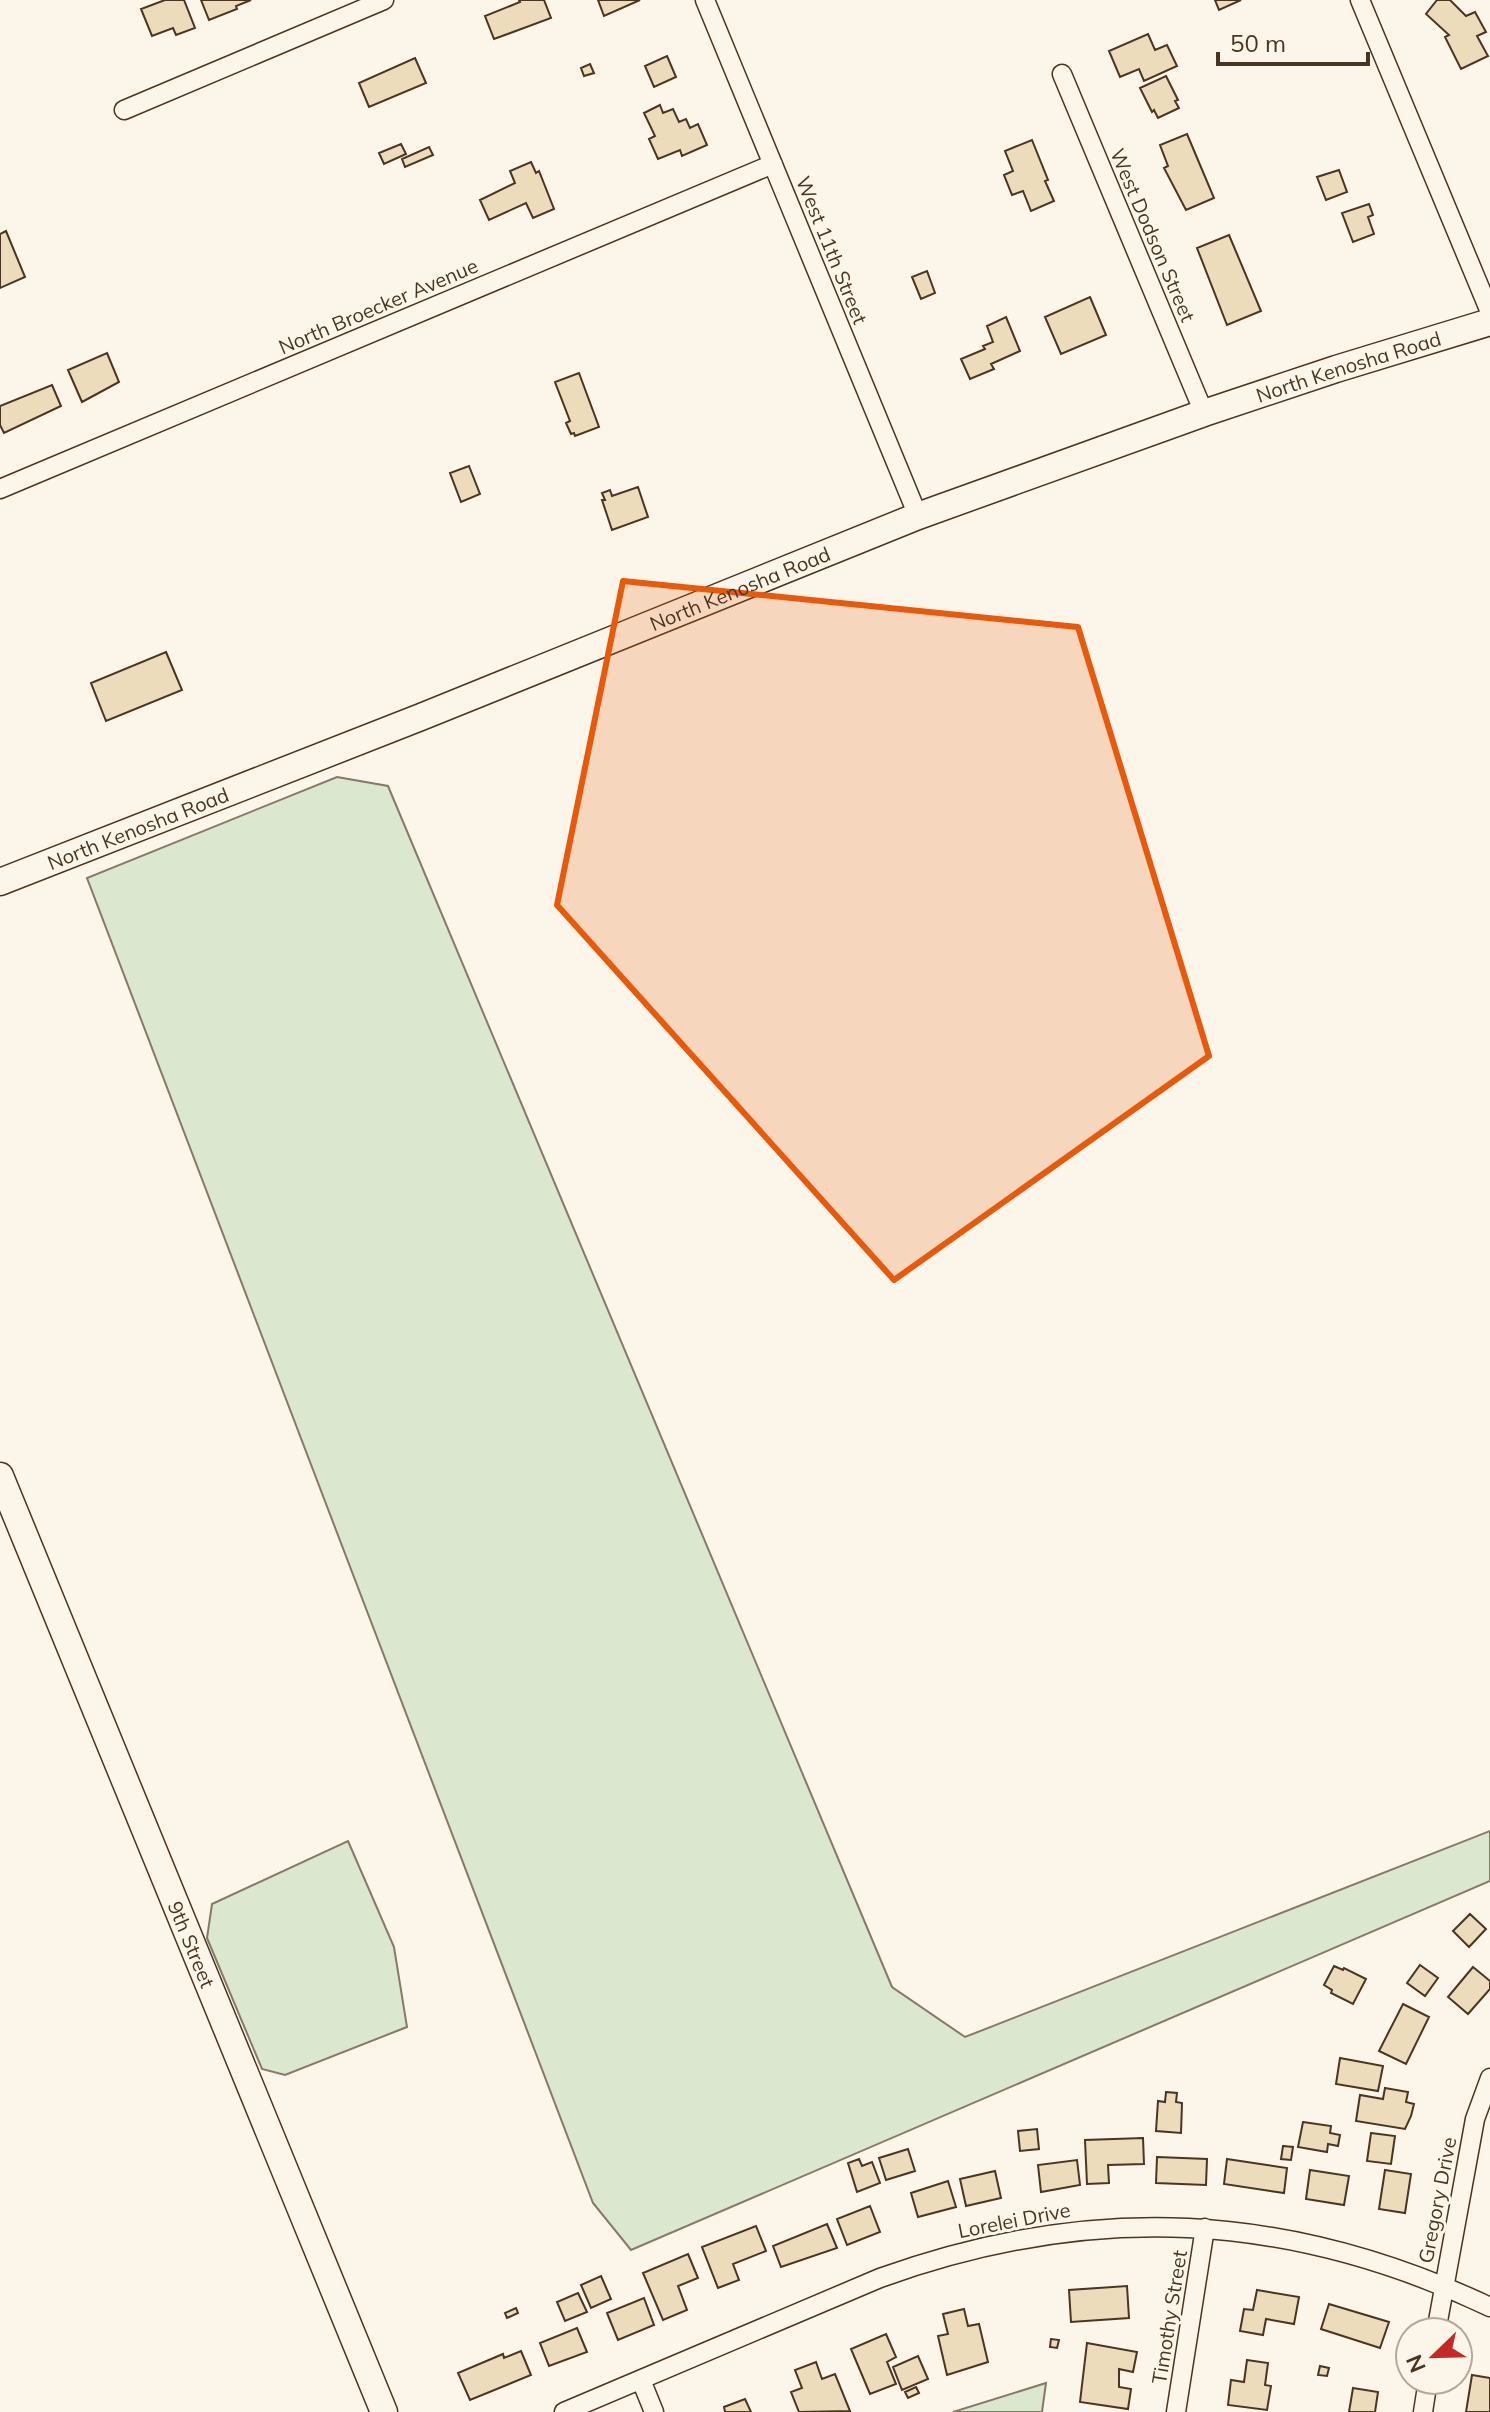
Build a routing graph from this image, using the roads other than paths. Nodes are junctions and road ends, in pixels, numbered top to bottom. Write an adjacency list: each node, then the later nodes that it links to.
1 (384, 0): 5 (street)
2 (705, 0): 6 (street, West 11th Street)
3 (1360, 0): 7 (street)
4 (1062, 74): 9 (street, West Dodson Street)
5 (124, 110)
6 (773, 164): 10 (street, North Broecker Avenue); 11 (street, West 11th Street)
7 (1490, 312)
8 (1490, 322): 9 (street, North Kenosha Road)
9 (1204, 413): 11 (street, North Kenosha Road)
10 (0, 489)
11 (918, 516): 12 (street, North Kenosha Road)
12 (0, 882)
13 (0, 1476): 20 (street, 9th Street)
14 (1490, 2078): 16 (street, Gregory Drive)
15 (1205, 2228): 16 (street, Lorelei Drive); 19 (street, Lorelei Drive); 23 (street, Timothy Street)
16 (1443, 2285): 17 (street, Lorelei Drive); 18 (street, Gregory Drive)
17 (1490, 2307)
18 (1438, 2316)
19 (641, 2380): 21 (street, Lorelei Drive); 22 (street)
20 (384, 2412)
21 (564, 2412)
22 (654, 2412)
23 (1176, 2412)

